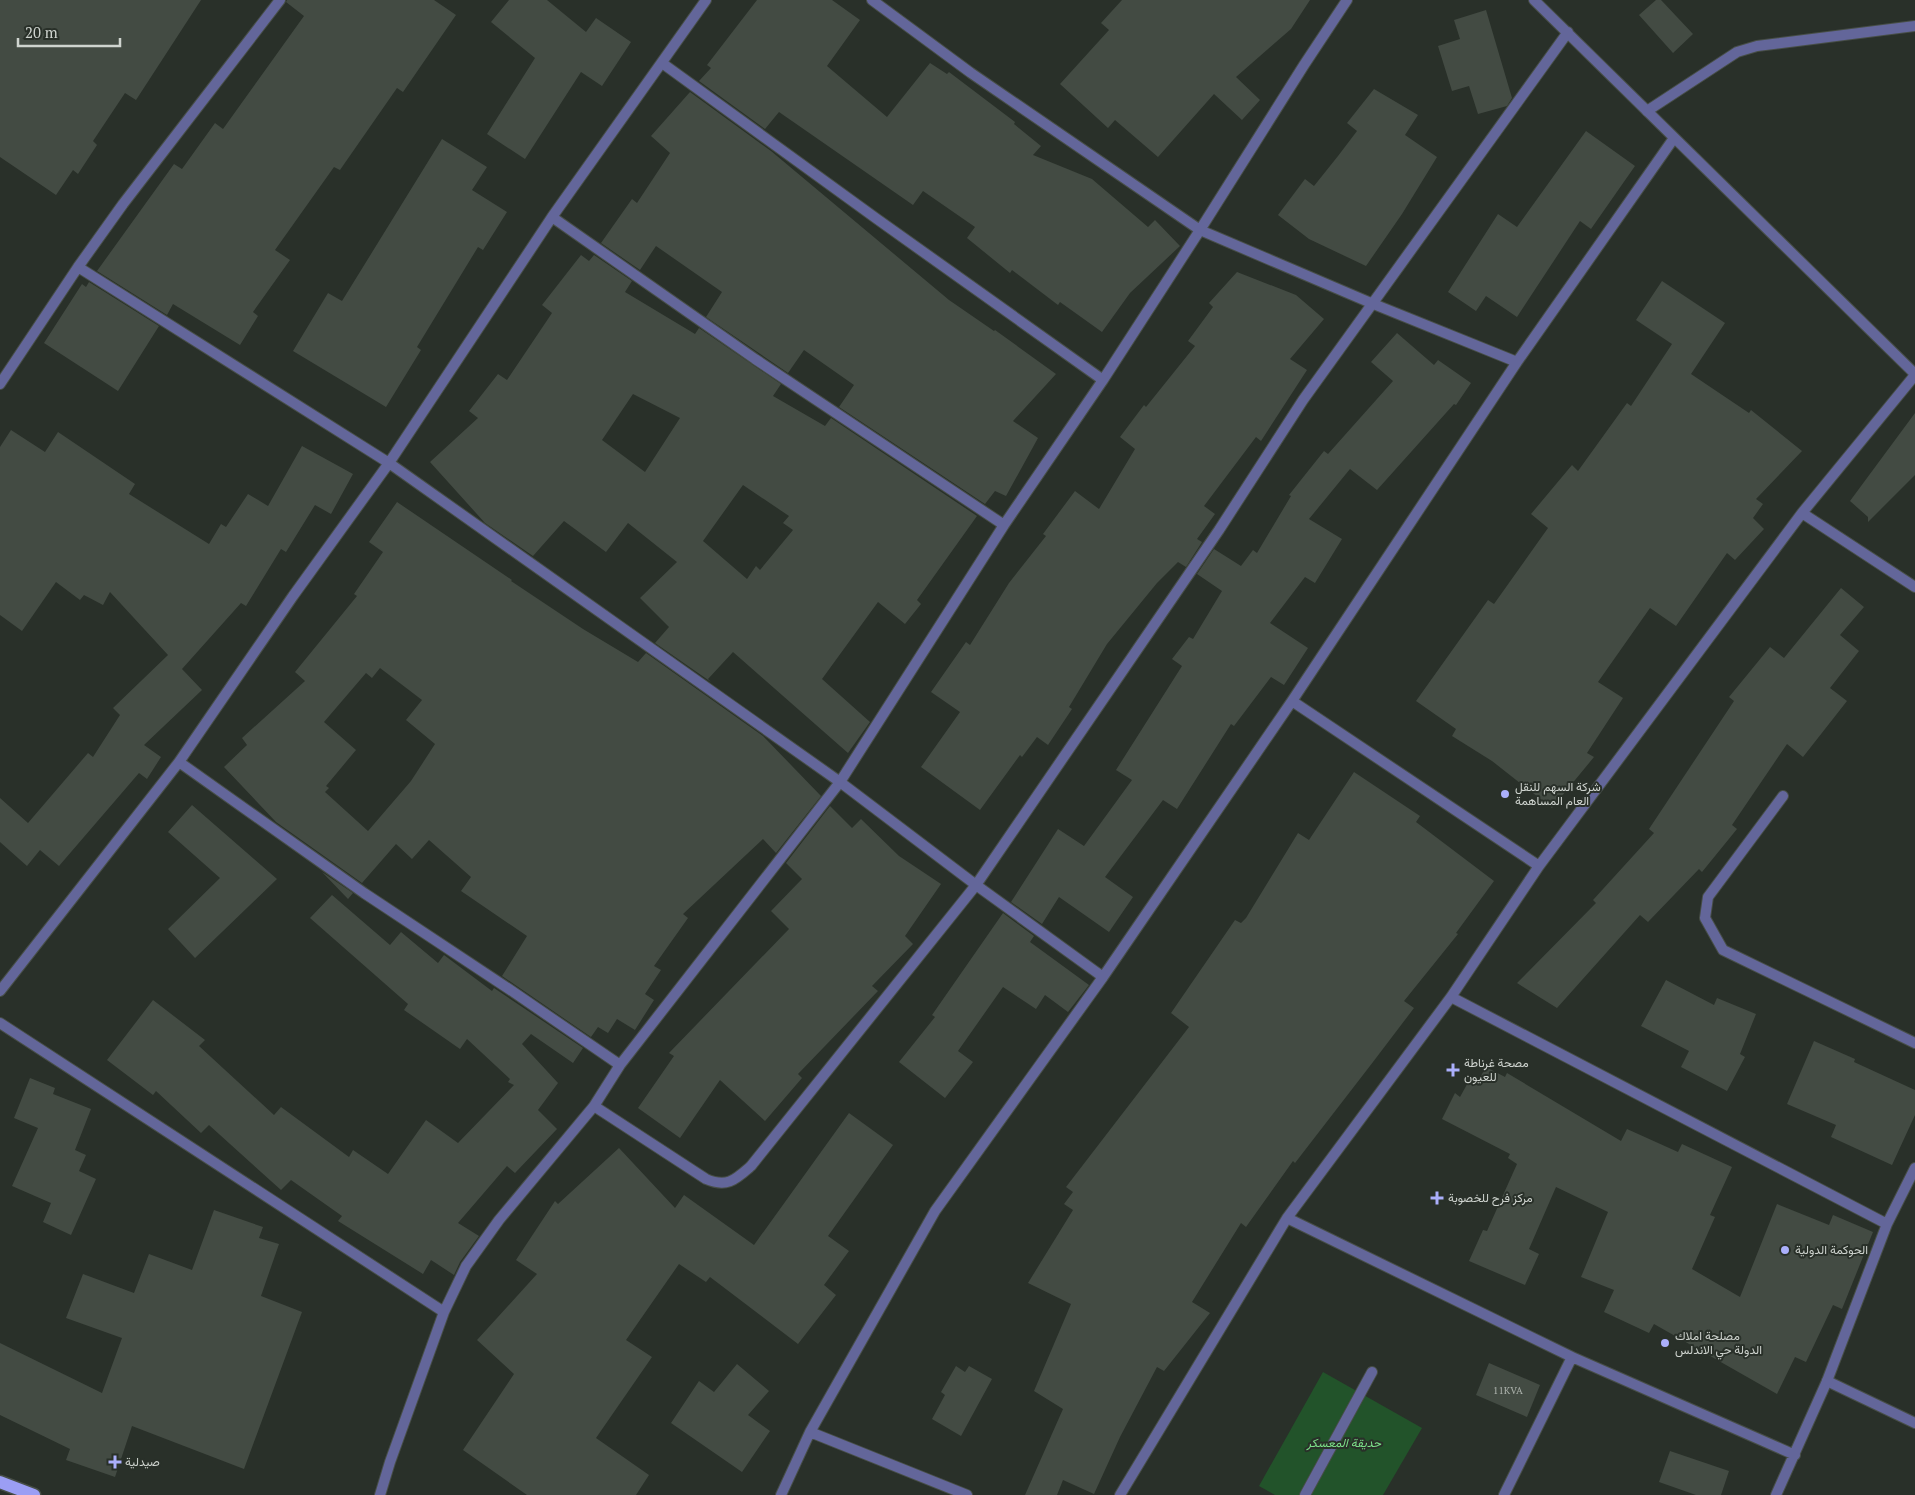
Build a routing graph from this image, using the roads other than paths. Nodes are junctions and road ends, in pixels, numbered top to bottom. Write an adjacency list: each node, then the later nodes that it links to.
1 (280, 0): 13 (street)
2 (706, 0): 8 (street)
3 (872, 0): 12 (street)
4 (1347, 0): 12 (street)
5 (1534, 0): 7 (street)
6 (1915, 26): 9 (street)
7 (1568, 32): 9 (street); 14 (street)
8 (662, 64): 11 (street); 17 (street)
9 (1647, 111): 10 (street)
10 (1674, 138): 15 (street); 16 (street)
11 (552, 217): 19 (street); 21 (street)
12 (1200, 230): 14 (street); 17 (street)
13 (78, 266): 18 (street); 19 (street)
14 (1371, 303): 15 (street); 28 (street)
15 (1516, 362): 23 (street)
16 (1915, 375): 20 (street)
17 (1104, 380): 21 (street)
18 (1, 381)
19 (389, 463): 24 (street); 25 (street)
20 (1802, 513): 22 (street); 27 (street)
21 (1004, 525): 25 (street)
22 (1915, 588)
23 (1292, 701): 27 (street); 29 (street)
24 (179, 762): 30 (street); 34 (street)
25 (840, 782): 28 (street); 34 (street)
26 (1783, 796): 33 (street)
27 (1539, 866): 31 (street)
28 (976, 885): 29 (street); 35 (street)
29 (1103, 977): 44 (street)
30 (0, 991)
31 (1451, 997): 37 (street); 38 (street)
32 (0, 1023): 39 (street)
33 (1915, 1044)
34 (620, 1065): 35 (street)
35 (594, 1106): 39 (street)
36 (1915, 1168): 38 (street)
37 (1287, 1218): 40 (street); 51 (street)
38 (1888, 1224): 42 (street)
39 (444, 1312): 48 (street)
40 (1572, 1357): 45 (street); 53 (street)
41 (1372, 1372): 52 (street)
42 (1827, 1381): 43 (street); 45 (street)
43 (1915, 1423)
44 (810, 1432): 49 (street); 50 (street)
45 (1795, 1455): 54 (street)
46 (0, 1482): 47 (main road)
47 (34, 1495)
48 (380, 1495)
49 (781, 1495)
50 (967, 1495)
51 (1120, 1495)
52 (1305, 1495)
53 (1504, 1495)
54 (1776, 1495)

